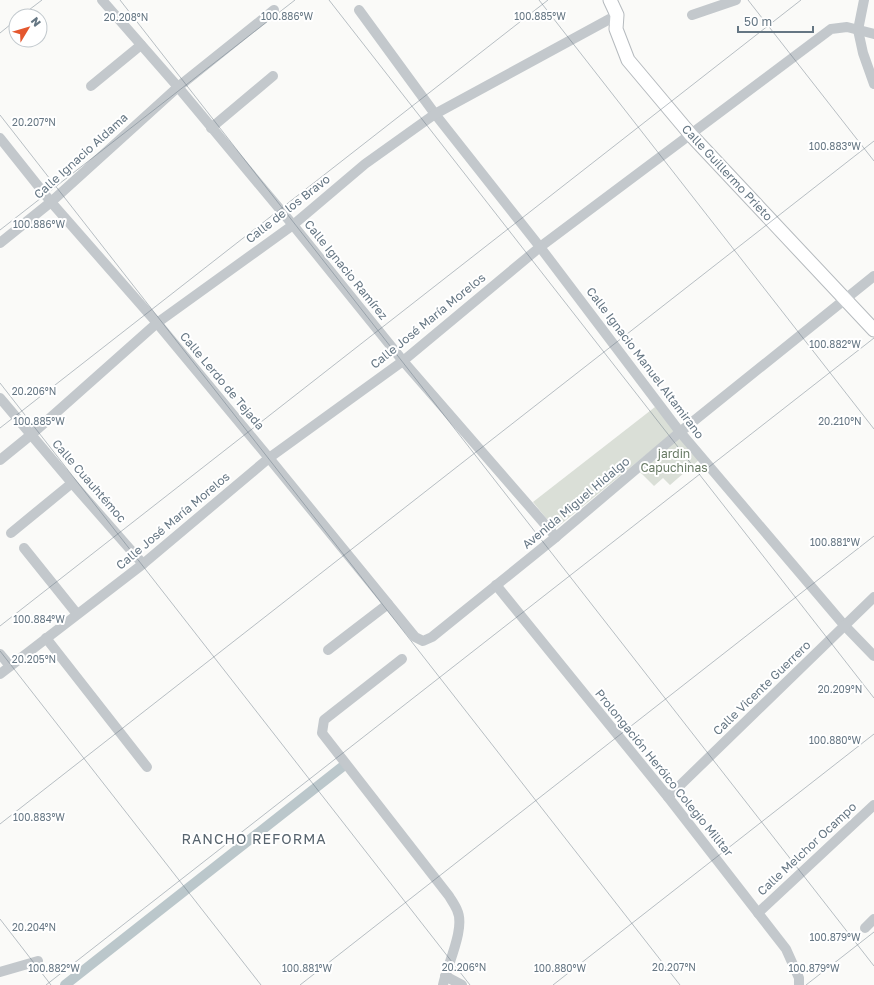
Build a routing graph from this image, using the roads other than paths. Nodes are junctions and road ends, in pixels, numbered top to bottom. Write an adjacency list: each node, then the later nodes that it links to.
1 (102, 0): 11 (street, Calle Ignacio Ramírez)
2 (610, 0): 7 (main road, Calle Guillermo Prieto)
3 (736, 0): 8 (street)
4 (864, 0): 9 (street)
5 (274, 10): 15 (street, Calle Ignacio Aldama)
6 (358, 10): 16 (street, Calle Ignacio Manuel Altamirano)
7 (617, 15): 16 (street, Calle de los Bravo); 18 (main road, Calle Guillermo Prieto)
8 (692, 15)
9 (858, 30): 10 (street, Calle José María Morelos); 13 (street); 18 (street, Calle José María Morelos)
10 (874, 34)
11 (141, 45): 14 (street); 15 (street, Calle Ignacio Ramírez)
12 (273, 76): 17 (street)
13 (874, 84)
14 (91, 86)
15 (178, 87): 17 (street, Calle Ignacio Ramírez); 20 (street, Calle Ignacio Aldama)
16 (436, 114): 21 (street, Calle de los Bravo); 23 (street, Calle Ignacio Manuel Altamirano)
17 (211, 128): 21 (street, Calle Ignacio Ramírez)
18 (691, 135): 23 (street, Calle José María Morelos); 25 (main road, Calle Guillermo Prieto)
19 (0, 138): 20 (street, Calle Lerdo de Tejada)
20 (50, 202): 22 (street, Calle Ignacio Aldama); 26 (street, Calle Lerdo de Tejada)
21 (293, 225): 26 (street, Calle de los Bravo); 28 (street, Calle Ignacio Ramírez)
22 (0, 243)
23 (540, 247): 28 (street, Calle José María Morelos); 30 (street, Calle Ignacio Manuel Altamirano)
24 (874, 276): 25 (street, Avenida Miguel Hidalgo)
25 (845, 299): 27 (main road, Calle Guillermo Prieto); 30 (street, Avenida Miguel Hidalgo)
26 (157, 323): 31 (street, Calle de los Bravo); 32 (street, Calle Lerdo de Tejada)
27 (874, 330)
28 (403, 361): 32 (street, Calle José María Morelos); 36 (street, Calle Ignacio Ramírez)
29 (0, 398): 31 (street, Calle Cuauhtémoc)
30 (680, 432): 36 (street, Avenida Miguel Hidalgo); 43 (street, Calle Ignacio Manuel Altamirano)
31 (32, 434): 33 (street, Calle de los Bravo); 34 (street, Calle Cuauhtémoc)
32 (269, 458): 38 (street, Calle José María Morelos); 41 (street, Calle Lerdo de Tejada)
33 (0, 460)
34 (72, 484): 35 (street); 38 (street, Calle Cuauhtémoc)
35 (10, 533)
36 (556, 537): 39 (street, Avenida Miguel Hidalgo)
37 (24, 548): 42 (street)
38 (142, 564): 42 (street, Calle José María Morelos)
39 (496, 585): 45 (street, Avenida Miguel Hidalgo); 53 (street, Prolongación Heróico Colegio Militar)
40 (874, 597): 43 (street, Calle Vicente Guerrero)
41 (388, 604): 45 (street, Calle Lerdo de Tejada); 46 (street)
42 (77, 614): 44 (street, Calle José María Morelos)
43 (844, 625): 48 (street, Calle Ignacio Manuel Altamirano); 53 (street, Calle Vicente Guerrero)
44 (46, 638): 50 (street, Calle José María Morelos); 52 (street)
45 (423, 641)
46 (328, 650)
47 (0, 654): 50 (street)
48 (874, 656)
49 (402, 658): 60 (street)
50 (10, 666): 51 (street, Calle José María Morelos)
51 (0, 674)
52 (147, 766)
53 (668, 797): 55 (street, Prolongación Heróico Colegio Militar)
54 (874, 804): 55 (street, Calle Melchor Ocampo)
55 (758, 913): 62 (street, Prolongación Heróico Colegio Militar)
56 (874, 919): 57 (street)
57 (865, 928)
58 (38, 961): 59 (street)
59 (0, 972)
60 (444, 980): 61 (street)
61 (462, 985)
62 (799, 985)

